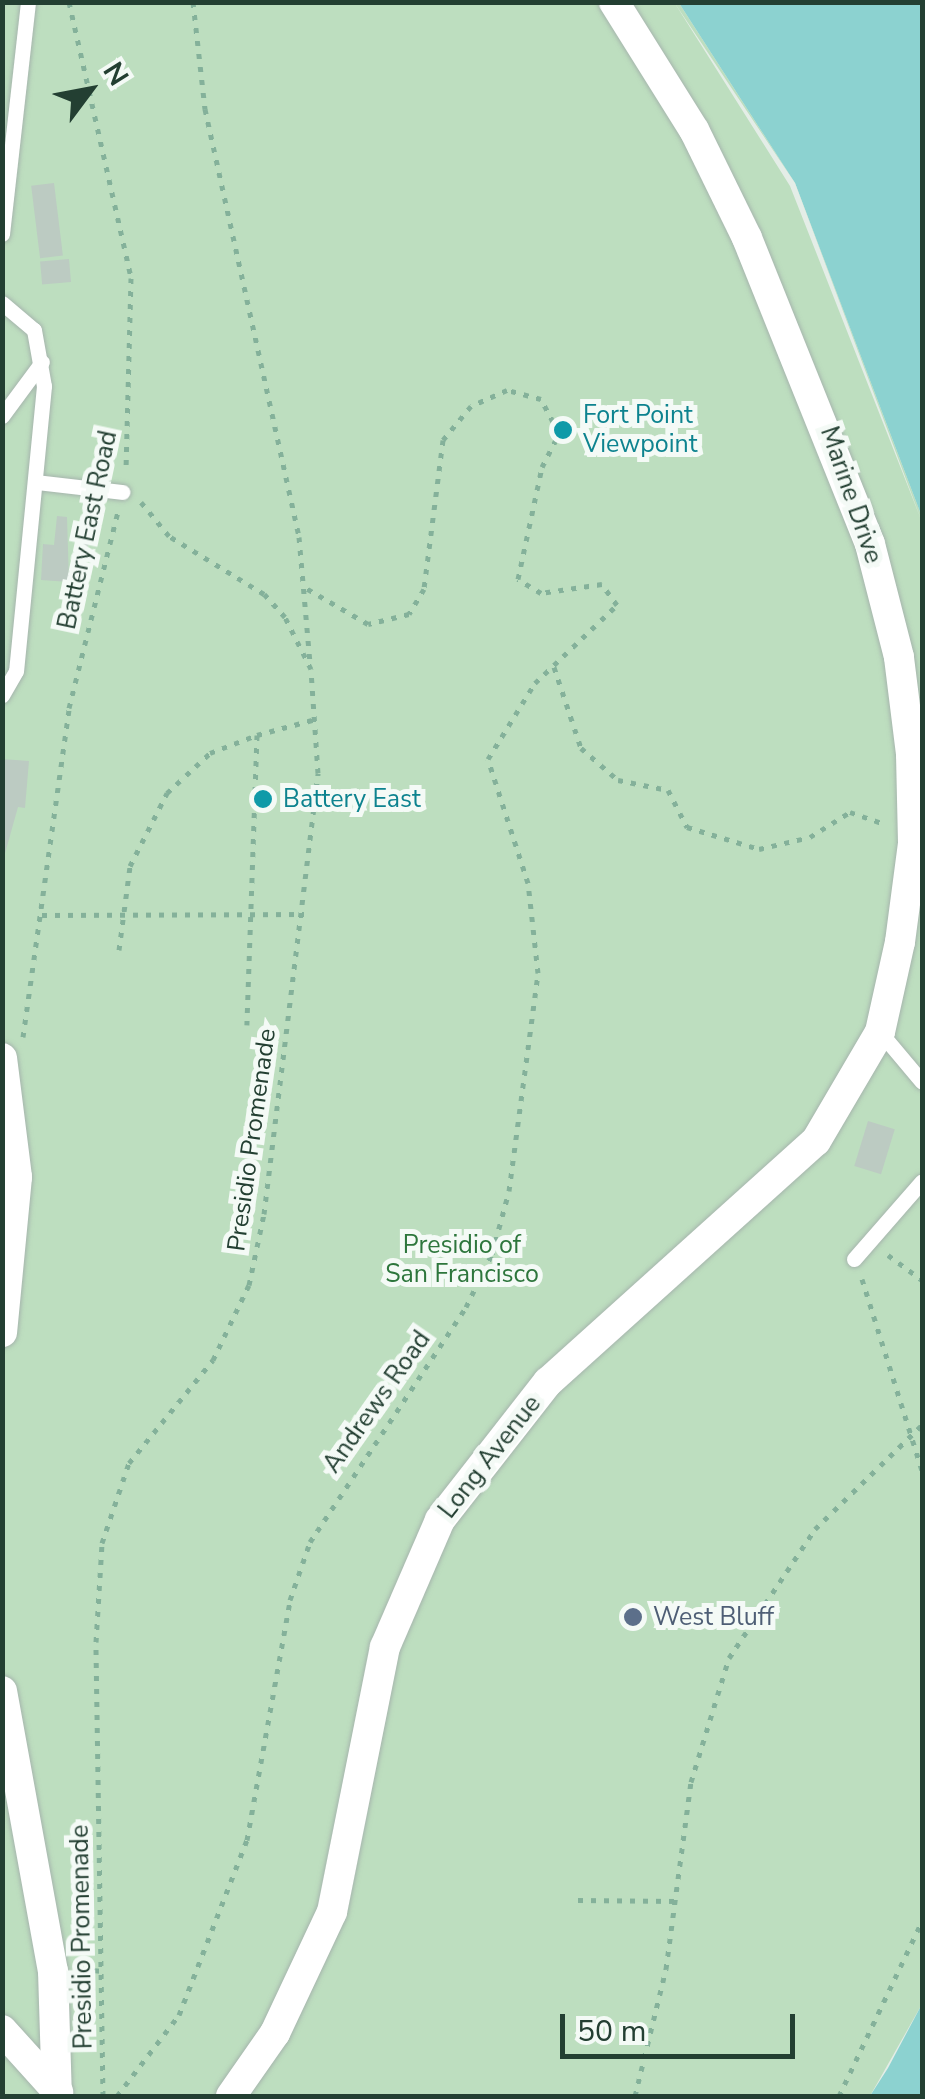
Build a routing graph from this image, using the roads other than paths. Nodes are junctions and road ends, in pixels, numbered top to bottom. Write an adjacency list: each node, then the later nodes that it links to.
1 (28, 2): 3 (lane)
2 (614, 2): 10 (street, Marine Drive)
3 (2, 234)
4 (2, 302): 5 (lane)
5 (42, 362): 6 (lane); 7 (lane)
6 (2, 416)
7 (36, 482): 8 (lane); 9 (lane)
8 (122, 492)
9 (2, 695)
10 (880, 1032): 12 (lane); 19 (street, Long Avenue)
11 (3, 1058): 15 (street)
12 (922, 1082)
13 (922, 1181): 14 (lane)
14 (854, 1259)
15 (2, 1332)
16 (2, 1691): 18 (street)
17 (2, 2030): 18 (street)
18 (57, 2094)
19 (231, 2096)

